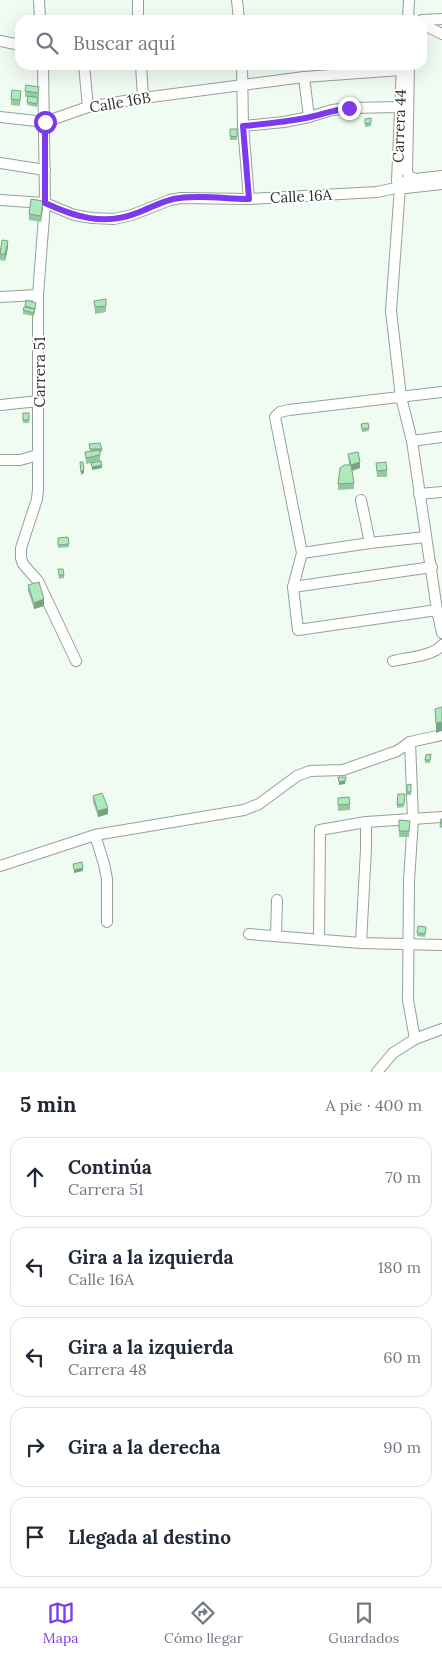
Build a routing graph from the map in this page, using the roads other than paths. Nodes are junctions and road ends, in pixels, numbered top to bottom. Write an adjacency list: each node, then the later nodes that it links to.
1 (39, 0): 5 (street)
2 (138, 0): 6 (street)
3 (237, 0): 7 (street)
4 (409, 0): 8 (street)
5 (40, 15)
6 (138, 15)
7 (238, 15)
8 (408, 15)
9 (442, 19): 10 (street)
10 (427, 20)
11 (427, 23): 12 (street)
12 (442, 34)
13 (0, 41): 14 (street)
14 (15, 44)
15 (43, 70): 29 (street, Carrera 51)
16 (84, 70): 25 (street)
17 (141, 70): 24 (street)
18 (242, 70): 23 (street)
19 (374, 70): 22 (street, Calle 16B)
20 (404, 70): 26 (street, Carrera 44)
21 (404, 70): 34 (street, Carrera 44)
22 (304, 77): 23 (street, Calle 16B); 28 (street)
23 (242, 84): 24 (street, Calle 16B); 30 (street)
24 (144, 98): 25 (street, Calle 16B)
25 (88, 107): 29 (street, Calle 16B)
26 (400, 108): 28 (street); 36 (street, Carrera 44)
27 (0, 117): 29 (street, Calle 16B)
28 (309, 118): 30 (street)
29 (45, 122): 32 (street, Carrera 51)
30 (243, 126): 37 (street)
31 (0, 163): 32 (street)
32 (45, 170): 39 (street, Carrera 51)
33 (442, 176): 34 (street)
34 (410, 177): 36 (street)
35 (442, 184): 36 (street, Calle 16A)
36 (400, 187): 37 (street, Calle 16A); 43 (street, Carrera 44)
37 (249, 199): 39 (street, Calle 16A)
38 (0, 200): 39 (street, Calle 16A)
39 (45, 203): 40 (street, Carrera 51)
40 (38, 295): 41 (street); 44 (street, Carrera 51)
41 (0, 297)
42 (442, 392): 43 (street)
43 (401, 397): 47 (street, Carrera 44); 55 (street)
44 (39, 401): 45 (street); 48 (street, Carrera 51)
45 (0, 405)
46 (442, 437): 47 (street)
47 (412, 441): 51 (street, Carrera 44)
48 (38, 455): 49 (street); 61 (street, Carrera 51)
49 (0, 460)
50 (442, 492): 51 (street)
51 (419, 494): 53 (street, Carrera 44)
52 (361, 500): 54 (street)
53 (426, 537): 54 (street); 56 (street, Carrera 44)
54 (370, 543): 55 (street)
55 (302, 553): 57 (street)
56 (432, 567): 57 (street); 58 (street, Carrera 44)
57 (293, 587): 58 (street)
58 (437, 610): 59 (street, Carrera 44)
59 (442, 633)
60 (442, 645): 62 (street)
61 (76, 661)
62 (392, 661)
63 (442, 735): 64 (street)
64 (410, 742): 66 (street); 68 (street)
65 (442, 817): 66 (street)
66 (413, 819): 67 (street); 76 (street)
67 (366, 822): 74 (street); 75 (street)
68 (95, 835): 69 (street); 71 (street)
69 (0, 866)
70 (277, 900): 73 (street)
71 (107, 922)
72 (249, 934): 73 (street)
73 (276, 935): 74 (street)
74 (319, 939): 75 (street)
75 (361, 943): 76 (street)
76 (408, 944): 77 (street); 79 (street)
77 (442, 945)
78 (442, 1029): 79 (street)
79 (415, 1039): 80 (street)
80 (377, 1072)

